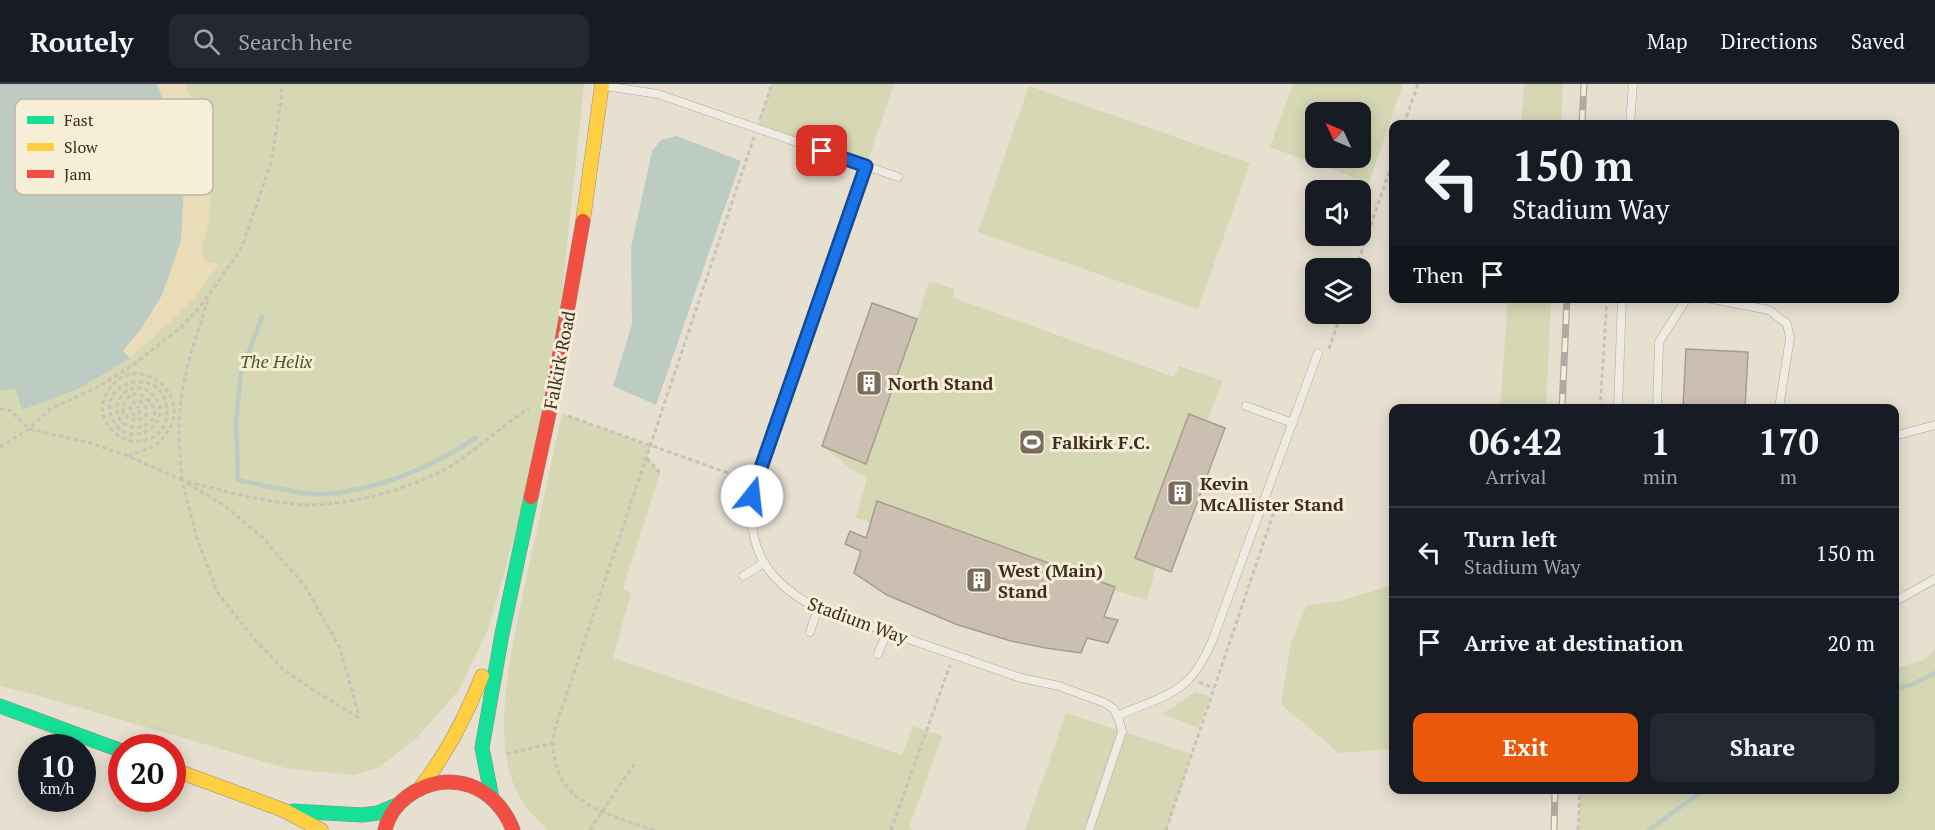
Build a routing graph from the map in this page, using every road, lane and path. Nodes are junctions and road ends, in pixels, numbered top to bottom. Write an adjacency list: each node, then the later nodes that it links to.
1 (281, 84): 13 (path)
2 (772, 84): 8 (path)
3 (1418, 84): 6 (path)
4 (1633, 84): 7 (lane)
5 (601, 85): 8 (lane); 28 (main road, Falkirk Road)
6 (1405, 120)
7 (1630, 120)
8 (757, 128): 9 (lane); 33 (path)
9 (866, 166): 11 (lane); 39 (lane, Stadium Way)
10 (1389, 172): 12 (path)
11 (898, 177)
12 (1359, 258)
13 (209, 295): 31 (path); 38 (path)
14 (1606, 303): 21 (path)
15 (1622, 303): 22 (lane)
16 (1684, 303): 23 (lane)
17 (1733, 303): 24 (lane)
18 (1338, 324): 20 (path)
19 (1318, 353): 29 (lane)
20 (1326, 358)
21 (1600, 404)
22 (1618, 404)
23 (1657, 404)
24 (1780, 404)
25 (1246, 406): 29 (lane)
26 (137, 407): 35 (path)
27 (0, 409): 31 (path)
28 (550, 409): 33 (path); 38 (path); 48 (main road, Falkirk Road)
29 (1293, 423): 52 (lane)
30 (1935, 425): 32 (lane)
31 (29, 429): 34 (path); 35 (path)
32 (1899, 435)
33 (651, 446): 36 (path); 39 (path)
34 (0, 447)
35 (128, 456): 38 (path)
36 (647, 458): 37 (path); 53 (path)
37 (660, 473)
38 (182, 480): 38 (path)
39 (756, 482): 41 (lane, Stadium Way)
40 (1277, 501): 71 (path)
41 (764, 563): 42 (lane); 45 (lane, Stadium Way)
42 (743, 576)
43 (1935, 579): 44 (lane)
44 (1899, 599)
45 (818, 608): 46 (lane); 47 (lane, Stadium Way)
46 (810, 632)
47 (887, 632): 49 (lane); 50 (lane, Stadium Way)
48 (502, 634): 58 (main road, Falkirk Road); 60 (main road, Falkirk Road)
49 (878, 654)
50 (953, 655): 52 (lane, Stadium Way); 69 (path)
51 (0, 706): 54 (main road)
52 (1117, 716): 70 (lane)
53 (553, 743): 55 (path); 63 (path)
54 (108, 746)
55 (506, 754)
56 (635, 763): 63 (path)
57 (186, 775): 62 (main road)
58 (420, 788): 60 (main road); 61 (main road)
59 (1580, 794): 72 (path)
60 (492, 798): 64 (main road)
61 (397, 806): 62 (main road); 66 (main road)
62 (283, 810): 65 (main road)
63 (602, 812): 67 (path); 68 (path)
64 (514, 828)
65 (321, 830)
66 (384, 830)
67 (590, 830)
68 (654, 830)
69 (891, 830)
70 (1089, 830)
71 (1166, 830)
72 (1578, 830)

